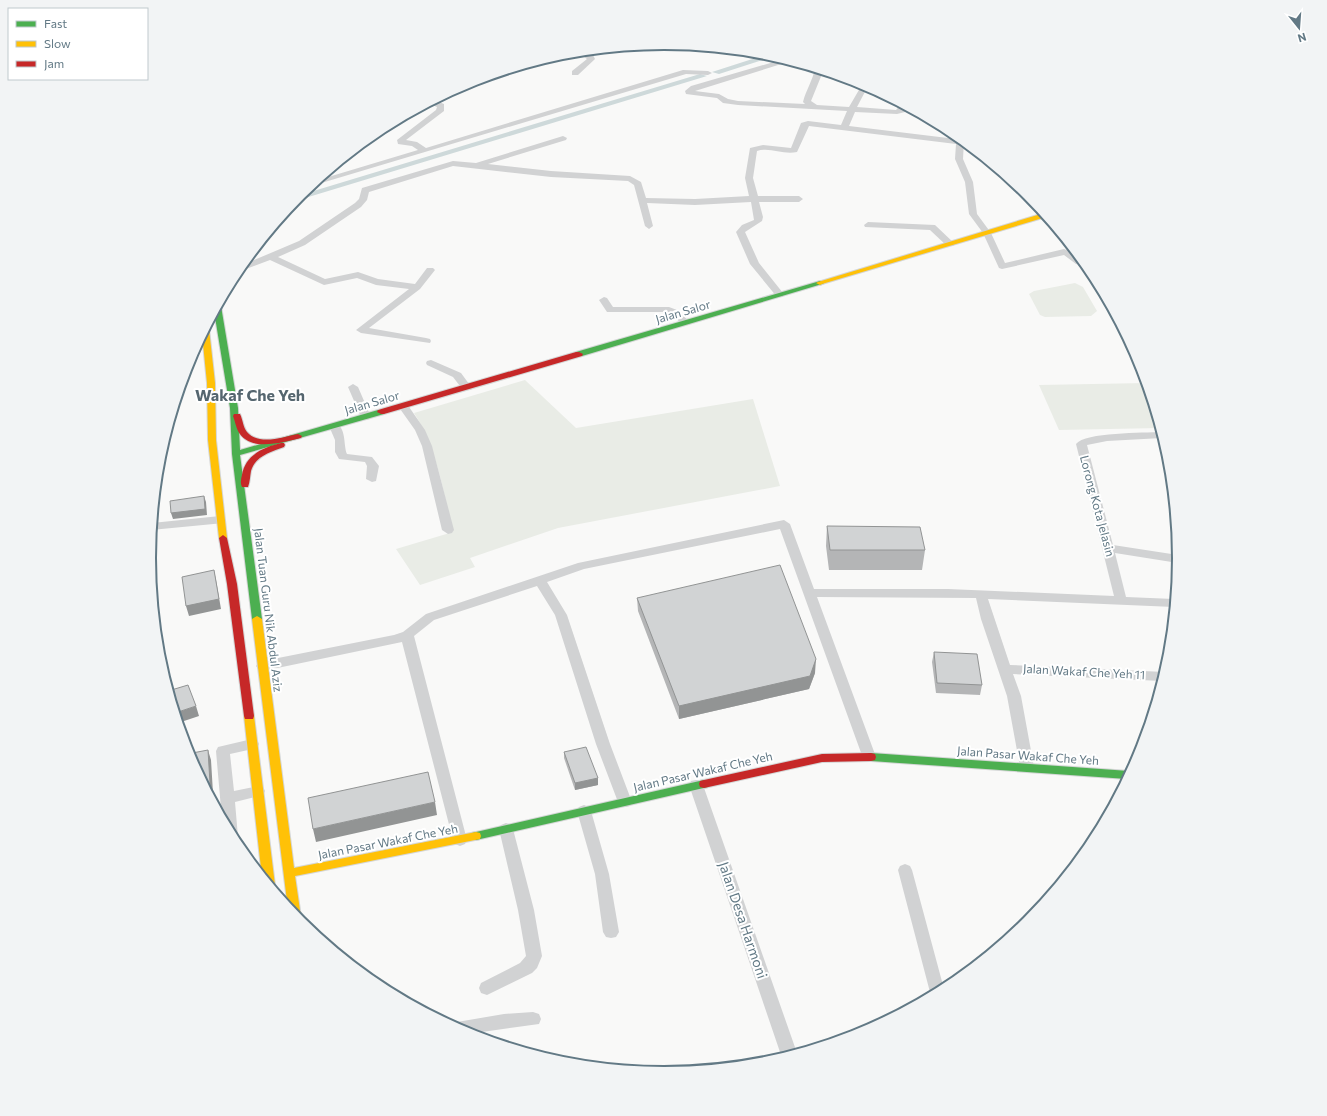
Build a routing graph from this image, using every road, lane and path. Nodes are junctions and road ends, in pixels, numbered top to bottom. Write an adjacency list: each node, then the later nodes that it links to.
1 (588, 56): 3 (street)
2 (777, 63): 8 (street)
3 (575, 73)
4 (708, 73): 15 (street)
5 (818, 74): 8 (street)
6 (862, 91): 9 (street)
7 (435, 104): 15 (street)
8 (813, 106): 9 (street)
9 (852, 109): 10 (street); 11 (street)
10 (902, 110)
11 (844, 127): 13 (street); 20 (street)
12 (563, 138): 16 (street)
13 (950, 139)
14 (959, 145): 24 (street)
15 (424, 150): 17 (street)
16 (473, 166): 19 (street); 27 (street)
17 (324, 181)
18 (799, 199): 20 (street)
19 (642, 200): 20 (street); 23 (street)
20 (754, 200): 31 (street)
21 (1039, 217): 24 (main road, Jalan Salor)
22 (868, 225): 25 (street)
23 (649, 226)
24 (987, 233): 25 (main road, Jalan Salor); 26 (street)
25 (950, 244): 31 (main road, Jalan Salor)
26 (1071, 255)
27 (271, 257): 28 (street); 30 (street)
28 (248, 266)
29 (430, 270): 30 (street)
30 (417, 287): 36 (street)
31 (780, 295): 34 (main road, Jalan Salor)
32 (604, 300): 34 (street)
33 (218, 314): 42 (main road, Jalan Tuan Guru Nik Abdul Aziz)
34 (686, 323): 40 (main road, Jalan Salor)
35 (206, 338): 38 (main road)
36 (426, 341)
37 (431, 362): 40 (street)
38 (211, 383): 47 (main road); 54 (main road)
39 (353, 387): 43 (street)
40 (467, 388): 41 (main road, Jalan Salor)
41 (404, 406): 43 (main road, Jalan Salor); 57 (street)
42 (234, 408): 45 (main road); 50 (main road, Jalan Tuan Guru Nik Abdul Aziz)
43 (366, 417): 44 (main road, Jalan Salor)
44 (330, 427): 45 (main road, Jalan Salor); 48 (main road, Jalan Salor); 52 (street)
45 (298, 436): 50 (main road, Jalan Salor)
46 (1156, 436): 58 (street, Lorong Kota Jelasin)
47 (221, 441)
48 (281, 446): 50 (main road, Jalan Salor); 53 (main road)
49 (225, 451): 50 (main road)
50 (236, 454): 51 (main road); 53 (main road, Jalan Tuan Guru Nik Abdul Aziz)
51 (227, 464)
52 (372, 479)
53 (244, 513): 67 (main road, Jalan Tuan Guru Nik Abdul Aziz)
54 (220, 520): 56 (street); 61 (main road)
55 (231, 524): 61 (main road)
56 (157, 526)
57 (448, 530)
58 (1108, 548): 59 (street); 64 (street, Lorong Kota Jelasin)
59 (1172, 559)
60 (540, 581): 62 (street); 66 (street); 77 (street)
61 (232, 584): 70 (main road)
62 (808, 593): 63 (street); 71 (street)
63 (981, 595): 64 (street); 68 (street)
64 (1121, 600): 65 (street)
65 (1169, 603)
66 (408, 635): 67 (street); 81 (street)
67 (263, 666): 83 (main road, Jalan Tuan Guru Nik Abdul Aziz)
68 (1005, 669): 69 (street, Jalan Wakaf Che Yeh 11); 72 (street)
69 (1157, 676)
70 (252, 744): 75 (main road); 76 (street)
71 (869, 757): 72 (main road, Jalan Pasar Wakaf Che Yeh); 74 (main road, Jalan Pasar Wakaf Che Yeh)
72 (1027, 767): 73 (main road, Jalan Pasar Wakaf Che Yeh)
73 (1123, 775)
74 (696, 785): 77 (main road, Jalan Pasar Wakaf Che Yeh); 91 (street, Jalan Desa Harmoni)
75 (258, 791): 76 (street); 84 (main road)
76 (228, 798): 79 (street)
77 (625, 802): 78 (main road, Jalan Pasar Wakaf Che Yeh)
78 (584, 811): 80 (main road, Jalan Pasar Wakaf Che Yeh); 86 (street)
79 (230, 822)
80 (506, 829): 81 (main road, Jalan Pasar Wakaf Che Yeh); 88 (street)
81 (460, 840): 83 (main road, Jalan Pasar Wakaf Che Yeh)
82 (905, 870): 87 (street)
83 (290, 873): 85 (main road, Jalan Tuan Guru Nik Abdul Aziz)
84 (268, 876)
85 (294, 906)
86 (611, 932)
87 (936, 986)
88 (487, 988)
89 (533, 1019): 90 (street)
90 (469, 1027)
91 (787, 1051)

